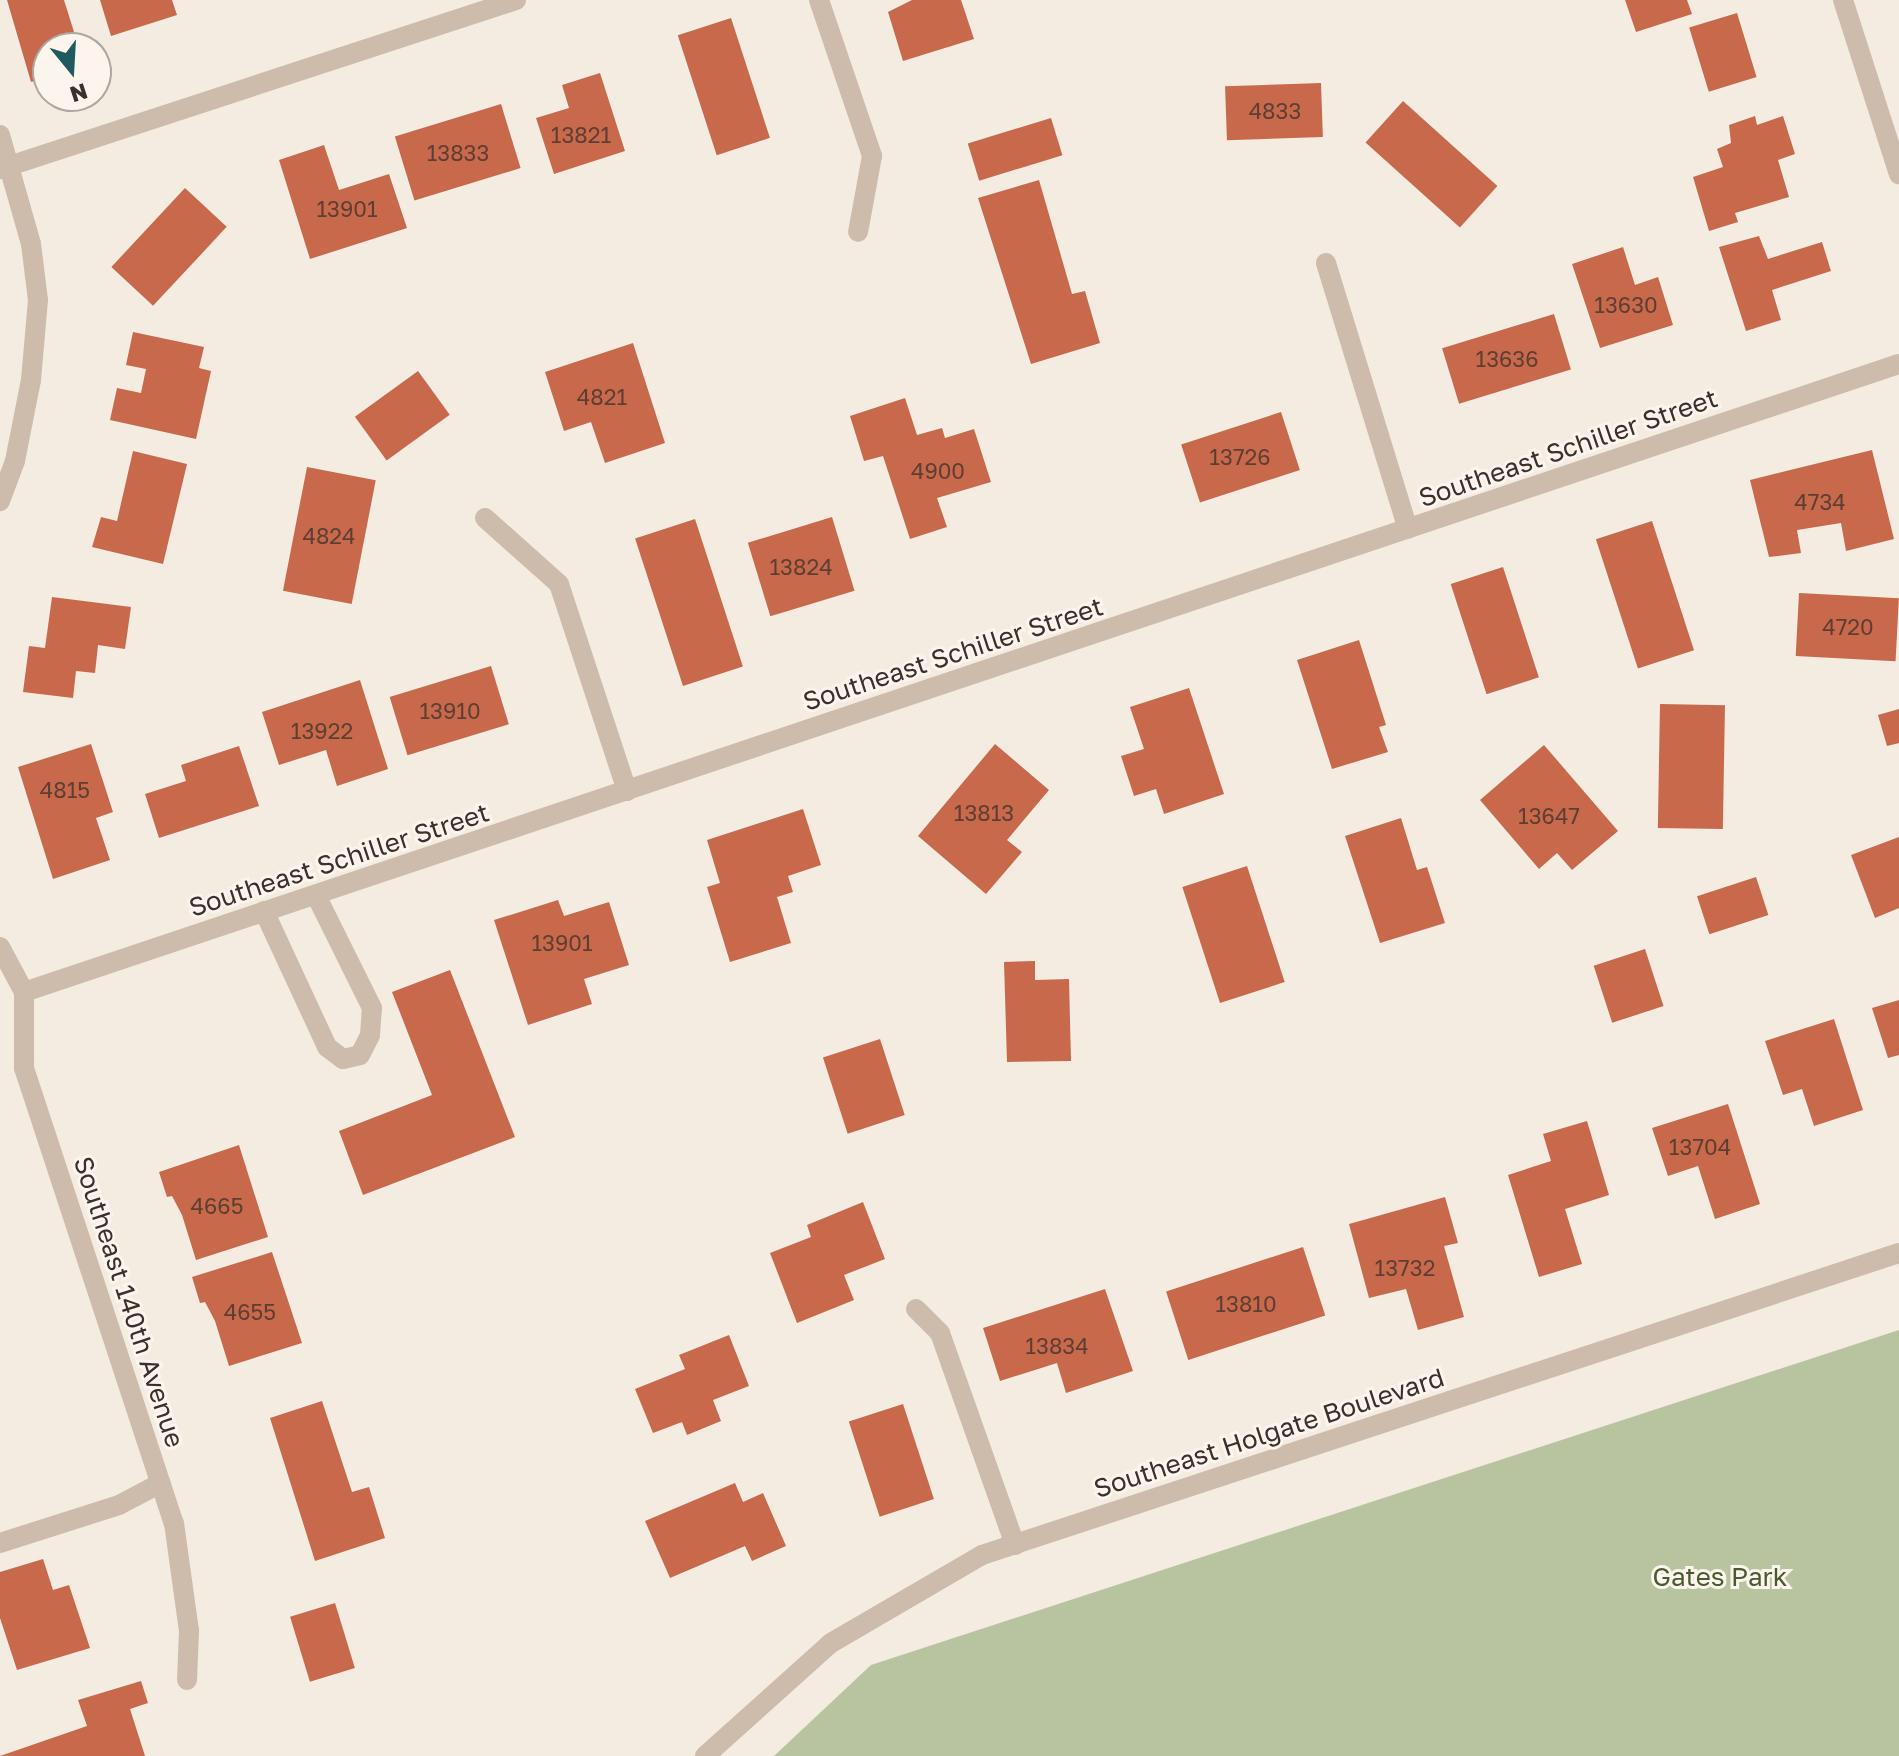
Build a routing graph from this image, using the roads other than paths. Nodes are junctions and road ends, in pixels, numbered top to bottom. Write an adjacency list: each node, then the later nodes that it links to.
1 (516, 0): 5 (street)
2 (819, 0): 7 (street)
3 (1843, 0): 6 (street)
4 (0, 135): 5 (street)
5 (5, 168): 10 (street)
6 (1899, 174)
7 (858, 232)
8 (1326, 263): 12 (street)
9 (1899, 364): 12 (street, Southeast Schiller Street)
10 (0, 501)
11 (485, 518): 13 (street)
12 (1408, 529): 13 (street, Southeast Schiller Street)
13 (627, 791): 14 (street, Southeast Schiller Street)
14 (316, 895): 15 (street, Southeast Schiller Street); 15 (street)
15 (264, 911): 17 (street, Southeast Schiller Street)
16 (0, 947): 17 (street, Southeast 140th Avenue)
17 (24, 992): 20 (street, Southeast 140th Avenue)
18 (1899, 1253): 22 (street, Southeast Holgate Boulevard)
19 (916, 1309): 22 (street)
20 (161, 1483): 21 (street); 23 (street, Southeast 140th Avenue)
21 (0, 1543)
22 (1015, 1545): 24 (street, Southeast Holgate Boulevard)
23 (187, 1680)
24 (705, 1756)

